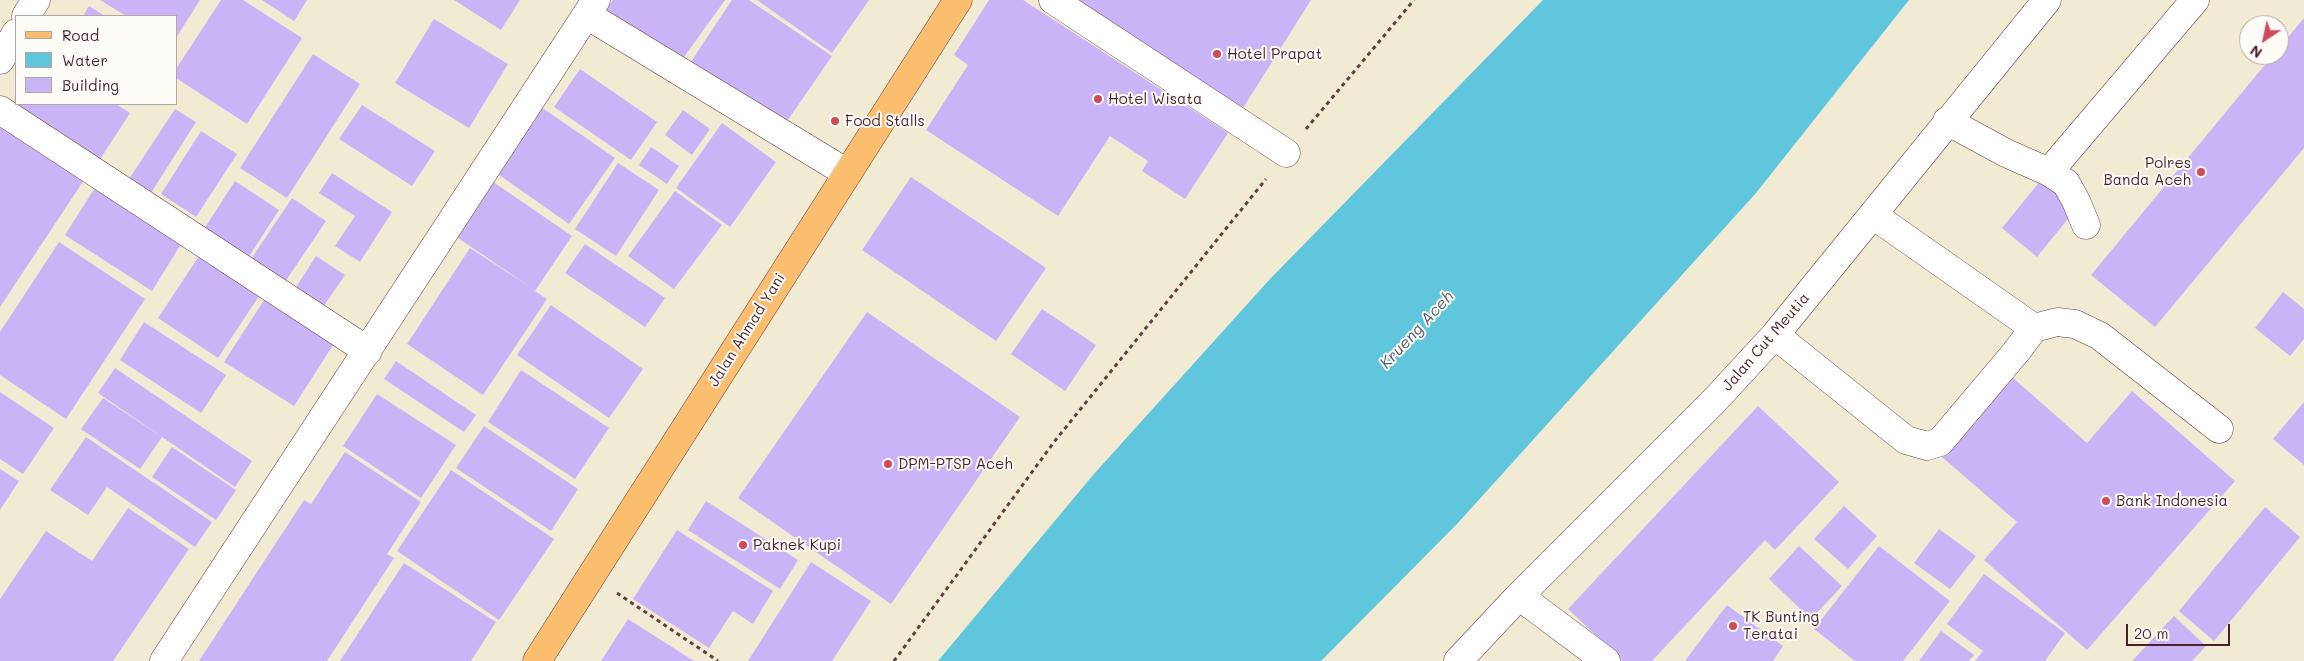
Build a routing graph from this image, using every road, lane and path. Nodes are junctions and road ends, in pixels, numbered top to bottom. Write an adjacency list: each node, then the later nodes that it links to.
1 (36, 0): 8 (street)
2 (958, 0): 15 (main road, Jalan Ahmad Yani)
3 (1053, 0): 13 (street)
4 (1414, 0): 13 (path)
5 (2047, 0): 12 (street, Jalan Cut Meutia)
6 (2195, 0): 14 (street)
7 (591, 8): 15 (street); 20 (street)
8 (27, 15)
9 (15, 35): 10 (street)
10 (0, 60)
11 (0, 110): 20 (street)
12 (1947, 121): 14 (street); 16 (street, Jalan Cut Meutia)
13 (1286, 153): 27 (path)
14 (2049, 172): 17 (street)
15 (847, 173): 22 (main road, Jalan Ahmad Yani)
16 (1873, 215): 18 (street); 19 (street, Jalan Cut Meutia)
17 (2086, 225)
18 (2034, 328): 19 (street); 21 (street)
19 (1775, 336): 23 (street, Jalan Cut Meutia)
20 (368, 350): 24 (street)
21 (2219, 429)
22 (591, 576): 25 (main road, Jalan Ahmad Yani); 26 (path)
23 (1519, 596): 28 (street, Jalan Cut Meutia); 29 (street)
24 (164, 661)
25 (537, 661)
26 (718, 661)
27 (894, 661)
28 (1458, 661)
29 (1606, 661)

